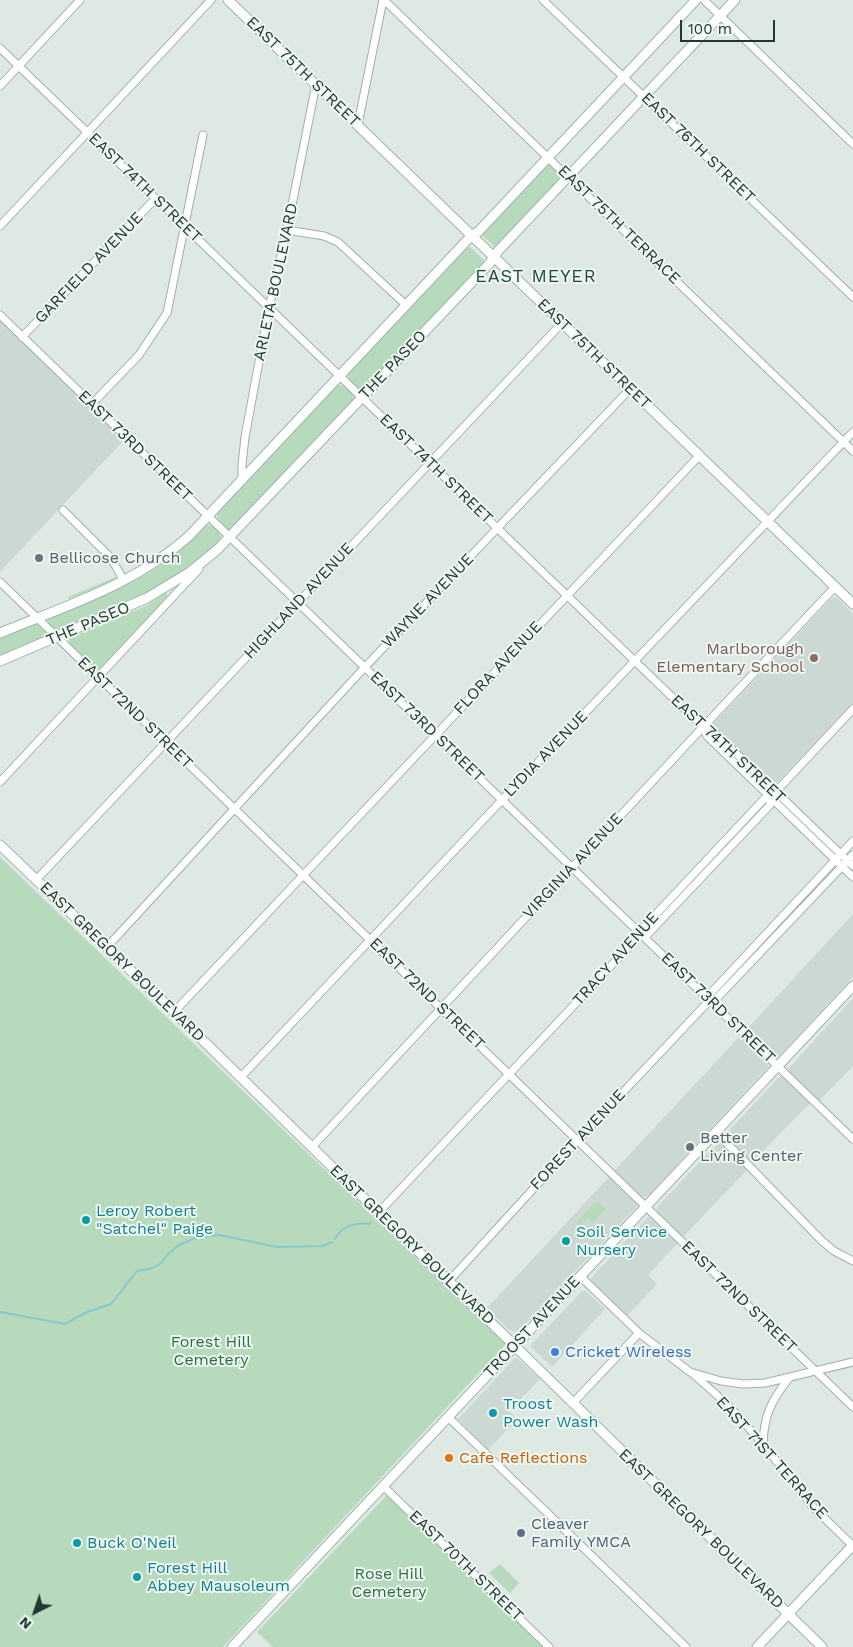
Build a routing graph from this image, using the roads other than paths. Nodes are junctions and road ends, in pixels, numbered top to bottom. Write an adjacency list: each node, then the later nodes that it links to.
1 (80, 0): 11 (street)
2 (211, 0): 17 (street)
3 (228, 0): 13 (main road, EAST 75TH STREET)
4 (383, 0): 16 (street); 20 (street, EAST 75TH TERRACE)
5 (543, 0): 12 (street, EAST 76TH STREET)
6 (696, 0): 12 (main road, THE PASEO)
7 (704, 0): 9 (street)
8 (735, 0): 9 (main road, THE PASEO)
9 (720, 16): 15 (main road, THE PASEO); 19 (street)
10 (0, 48): 11 (street, EAST 74TH STREET)
11 (19, 66): 14 (street); 17 (street, EAST 74TH STREET)
12 (625, 77): 15 (street, EAST 76TH STREET); 20 (main road, THE PASEO)
13 (316, 84): 16 (main road, EAST 75TH STREET); 25 (street, ARLETA BOULEVARD)
14 (0, 86)
15 (644, 96): 21 (main road, THE PASEO); 28 (street, EAST 76TH STREET)
16 (358, 124): 26 (main road, EAST 75TH STREET)
17 (87, 132): 22 (street, EAST 74TH STREET); 23 (street)
18 (202, 135): 24 (street)
19 (853, 144)
20 (548, 157): 21 (street, EAST 75TH TERRACE); 26 (main road, THE PASEO)
21 (568, 177): 27 (main road, THE PASEO); 39 (street, EAST 75TH TERRACE)
22 (155, 199): 24 (street, EAST 74TH STREET); 33 (street, GARFIELD AVENUE)
23 (0, 226)
24 (184, 227): 30 (street, EAST 74TH STREET); 37 (street)
25 (287, 230): 29 (street); 30 (street, ARLETA BOULEVARD)
26 (472, 235): 27 (main road, EAST 75TH STREET); 29 (main road, THE PASEO)
27 (494, 257): 32 (main road, EAST 75TH STREET); 36 (main road, THE PASEO)
28 (853, 297)
29 (406, 305): 34 (main road, THE PASEO)
30 (269, 308): 34 (street, EAST 74TH STREET); 43 (street, ARLETA BOULEVARD)
31 (0, 315): 33 (street, EAST 73RD STREET)
32 (562, 322): 35 (main road, EAST 75TH STREET); 42 (street, HIGHLAND AVENUE)
33 (22, 337): 37 (street, EAST 73RD STREET)
34 (340, 376): 36 (street, EAST 74TH STREET); 43 (main road, THE PASEO)
35 (630, 389): 41 (main road, EAST 75TH STREET); 47 (street, WAYNE AVENUE)
36 (361, 397): 42 (street, EAST 74TH STREET); 48 (main road, THE PASEO)
37 (92, 404): 45 (street, EAST 73RD STREET)
38 (853, 432): 39 (street, LYDIA AVENUE)
39 (844, 442): 40 (street, EAST 75TH TERRACE); 46 (street, LYDIA AVENUE)
40 (853, 451)
41 (698, 456): 46 (main road, EAST 75TH STREET); 53 (street, FLORA AVENUE)
42 (430, 462): 47 (street, EAST 74TH STREET); 54 (street, HIGHLAND AVENUE)
43 (242, 481): 45 (main road, THE PASEO)
44 (63, 510): 50 (street)
45 (208, 517): 48 (street, EAST 73RD STREET); 50 (main road, THE PASEO)
46 (768, 522): 52 (main road, EAST 75TH STREET); 60 (street, LYDIA AVENUE)
47 (498, 528): 53 (street, EAST 74TH STREET); 61 (street, WAYNE AVENUE)
48 (230, 538): 49 (main road, THE PASEO); 54 (street, EAST 73RD STREET)
49 (217, 550): 58 (main road, THE PASEO); 62 (street)
50 (124, 581): 56 (main road, THE PASEO)
51 (0, 582): 56 (street, EAST 72ND STREET)
52 (835, 587): 55 (main road, EAST 75TH STREET); 64 (street, VIRGINIA AVENUE)
53 (567, 595): 60 (street, EAST 74TH STREET); 65 (street, FLORA AVENUE)
54 (298, 602): 61 (street, EAST 73RD STREET); 66 (street, HIGHLAND AVENUE)
55 (853, 604)
56 (37, 618): 57 (main road, THE PASEO); 58 (street, EAST 72ND STREET)
57 (0, 633)
58 (56, 637): 59 (main road, THE PASEO); 62 (street, EAST 72ND STREET)
59 (0, 660)
60 (635, 661): 64 (street, EAST 74TH STREET); 70 (street, LYDIA AVENUE)
61 (365, 667): 65 (street, EAST 73RD STREET); 71 (street, WAYNE AVENUE)
62 (98, 677): 66 (street, EAST 72ND STREET); 67 (street)
63 (853, 708): 68 (street, TRACY AVENUE)
64 (703, 727): 68 (street, EAST 74TH STREET); 69 (street); 76 (street, VIRGINIA AVENUE)
65 (435, 735): 70 (street, EAST 73RD STREET); 78 (street, FLORA AVENUE)
66 (165, 743): 71 (street, EAST 72ND STREET); 80 (street, HIGHLAND AVENUE)
67 (0, 782)
68 (775, 792): 69 (street, TRACY AVENUE); 74 (street, EAST 74TH STREET)
69 (770, 798): 74 (street); 81 (street, TRACY AVENUE)
70 (502, 800): 76 (street, EAST 73RD STREET); 82 (street, LYDIA AVENUE)
71 (234, 809): 78 (street, EAST 72ND STREET); 83 (street, WAYNE AVENUE)
72 (853, 841): 74 (street)
73 (0, 845): 80 (main road, EAST GREGORY BOULEVARD)
74 (838, 857): 75 (street, EAST 74TH STREET); 77 (street); 85 (street)
75 (851, 861): 77 (street)
76 (572, 867): 81 (street, EAST 73RD STREET); 86 (street, VIRGINIA AVENUE)
77 (842, 867): 79 (street); 85 (street)
78 (303, 875): 82 (street, EAST 72ND STREET); 87 (street, FLORA AVENUE)
79 (853, 878)
80 (36, 880): 83 (main road, EAST GREGORY BOULEVARD)
81 (641, 934): 85 (street, EAST 73RD STREET); 89 (street, TRACY AVENUE)
82 (371, 940): 86 (street, EAST 72ND STREET); 90 (street, LYDIA AVENUE)
83 (107, 947): 87 (main road, EAST GREGORY BOULEVARD)
84 (853, 986): 88 (main road, TROOST AVENUE)
85 (709, 1001): 88 (street, EAST 73RD STREET); 93 (street, FOREST AVENUE)
86 (441, 1007): 89 (street, EAST 72ND STREET); 94 (street, VIRGINIA AVENUE)
87 (174, 1012): 90 (main road, EAST GREGORY BOULEVARD)
88 (778, 1066): 91 (main road, TROOST AVENUE); 92 (street, EAST 73RD STREET)
89 (509, 1074): 93 (street, EAST 72ND STREET); 96 (street, TRACY AVENUE)
90 (241, 1077): 94 (main road, EAST GREGORY BOULEVARD)
91 (716, 1132): 95 (main road, TROOST AVENUE); 97 (street)
92 (852, 1135)
93 (577, 1141): 95 (street, EAST 72ND STREET); 99 (street, FOREST AVENUE)
94 (312, 1147): 96 (main road, EAST GREGORY BOULEVARD)
95 (645, 1207): 98 (main road, TROOST AVENUE); 103 (street, EAST 72ND STREET)
96 (379, 1212): 99 (main road, EAST GREGORY BOULEVARD)
97 (853, 1261)
98 (580, 1276): 100 (street, EAST 71ST TERRACE); 101 (main road, TROOST AVENUE)
99 (449, 1281): 101 (main road, EAST GREGORY BOULEVARD)
100 (639, 1332): 104 (street, EAST 71ST TERRACE); 106 (street)
101 (515, 1346): 106 (main road, EAST GREGORY BOULEVARD); 108 (main road, TROOST AVENUE)
102 (853, 1362): 103 (street, EAST 71ST TERRACE)
103 (816, 1371): 105 (street, EAST 71ST TERRACE); 107 (street, EAST 72ND STREET)
104 (690, 1372): 105 (street, EAST 71ST TERRACE); 109 (street, EAST 71ST TERRACE)
105 (789, 1378): 109 (street)
106 (573, 1402): 112 (main road, EAST GREGORY BOULEVARD)
107 (853, 1407)
108 (448, 1417): 110 (main road, TROOST AVENUE); 115 (street)
109 (763, 1444): 111 (street, EAST 71ST TERRACE)
110 (383, 1486): 113 (main road, TROOST AVENUE); 114 (street, EAST 70TH STREET)
111 (853, 1545): 112 (main road)
112 (788, 1614): 116 (main road); 117 (main road, EAST GREGORY BOULEVARD)
113 (232, 1647)
114 (549, 1647)
115 (686, 1647)
116 (757, 1647)
117 (822, 1647)

